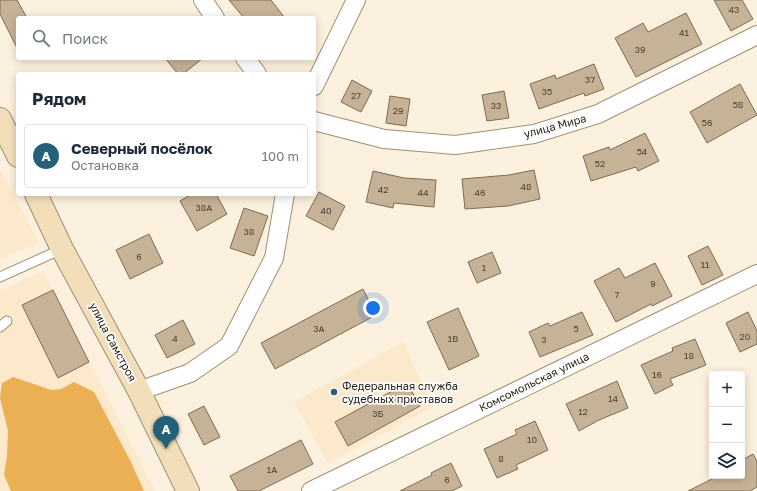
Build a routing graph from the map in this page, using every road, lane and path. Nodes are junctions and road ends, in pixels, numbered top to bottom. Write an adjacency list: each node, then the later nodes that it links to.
1 (203, 0): 3 (street)
2 (356, 0): 7 (street)
3 (214, 16)
4 (757, 35): 9 (street, улица Мира)
5 (246, 60): 6 (street)
6 (256, 72)
7 (316, 82)
8 (1, 122): 10 (street)
9 (316, 122)
10 (16, 152)
11 (37, 196): 13 (street, улица Самстроя)
12 (285, 196): 16 (street)
13 (62, 249): 15 (lane); 16 (street, улица Самстроя)
14 (757, 274): 18 (street, Комсомольская улица)
15 (0, 277)
16 (139, 392): 17 (street, улица Самстроя)
17 (188, 491)
18 (311, 491)

